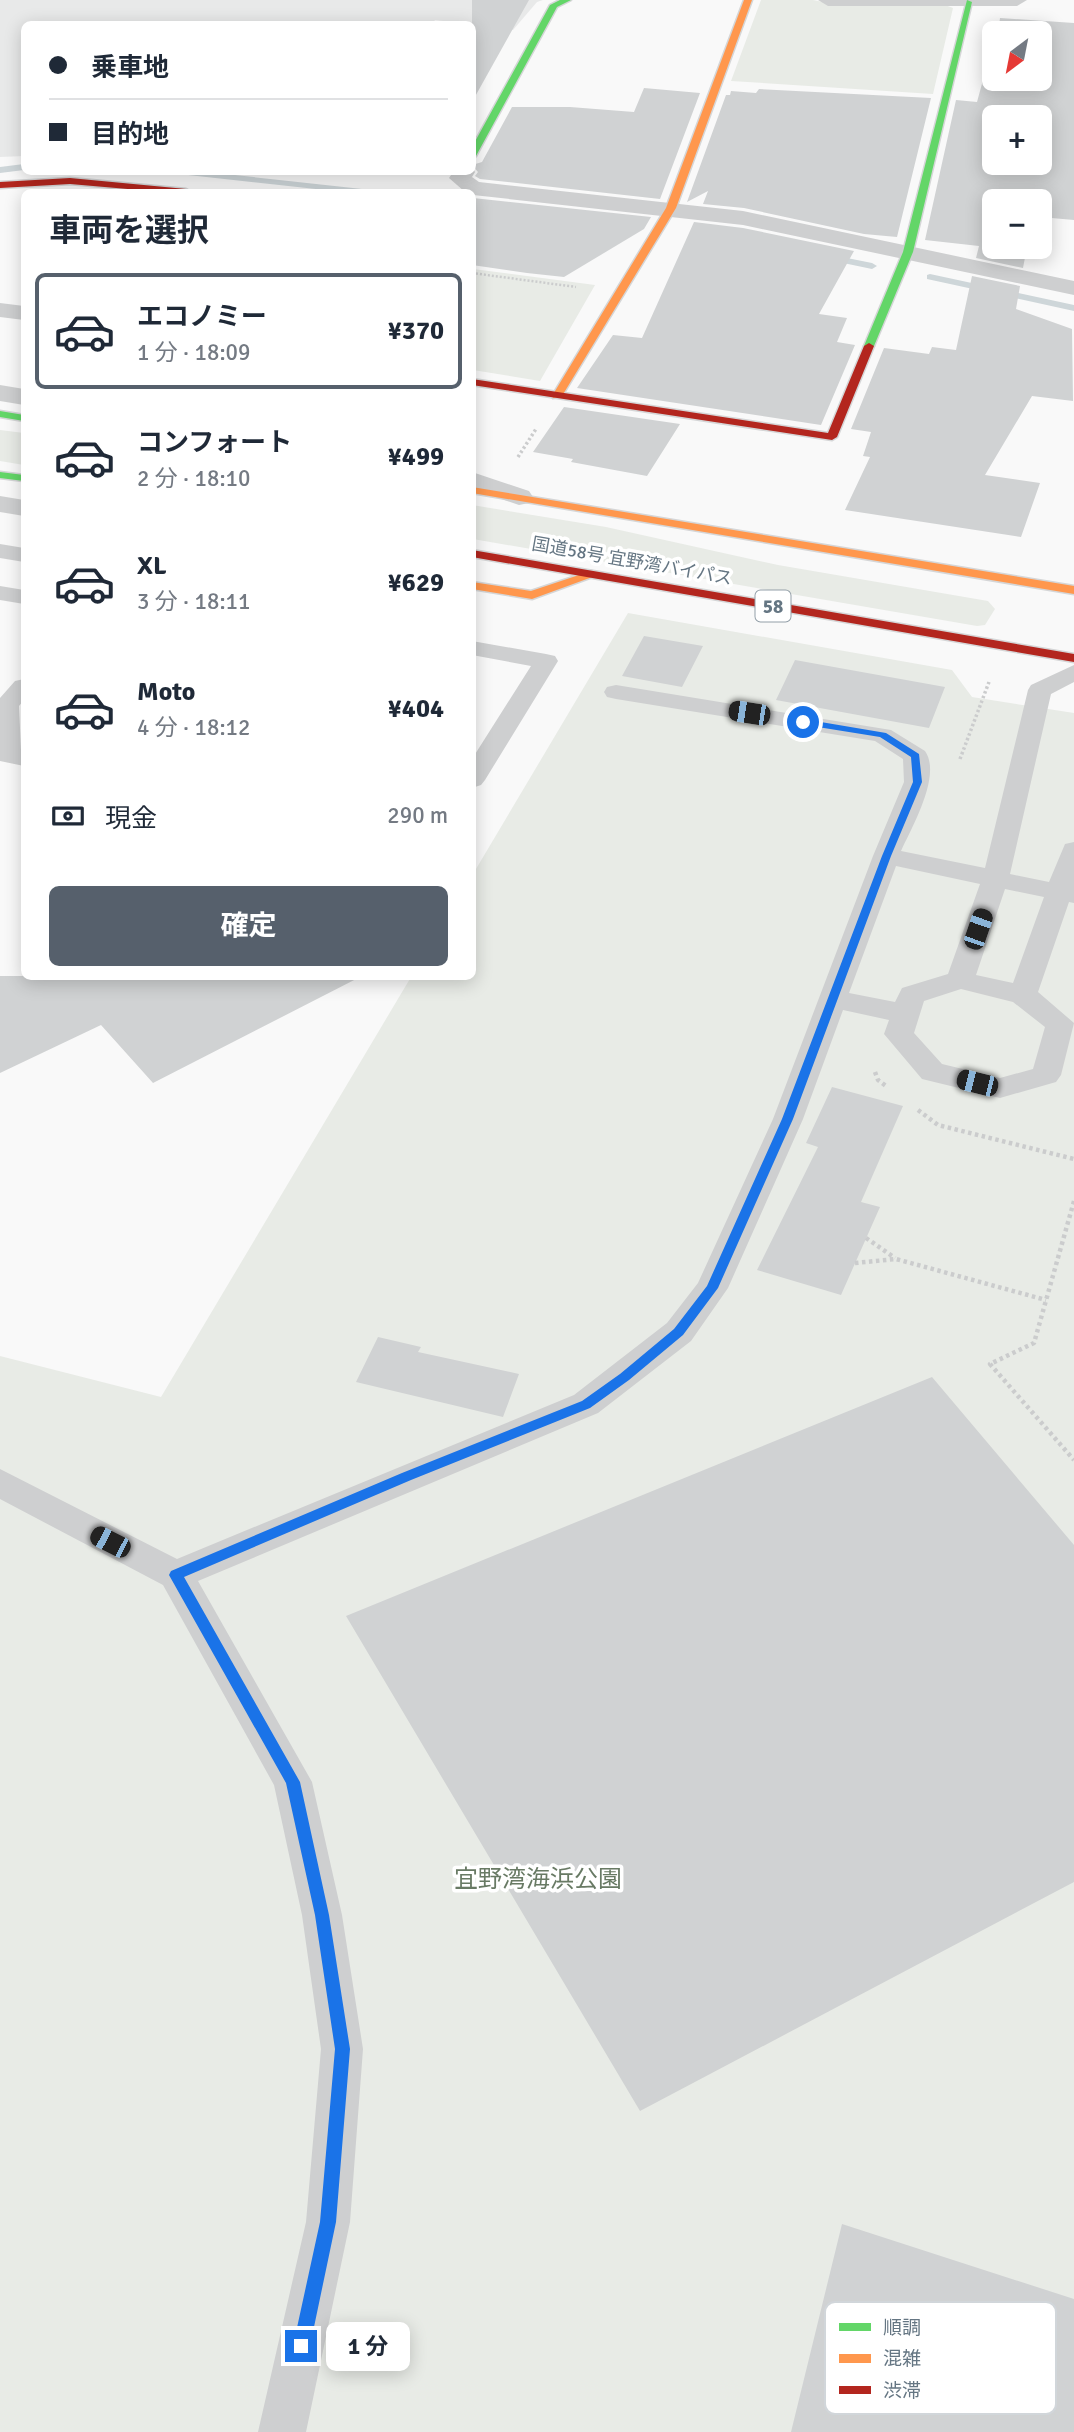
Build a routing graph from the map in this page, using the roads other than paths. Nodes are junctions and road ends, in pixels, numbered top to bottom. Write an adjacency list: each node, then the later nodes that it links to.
1 (567, 0): 6 (main road)
2 (748, 0): 10 (main road)
3 (828, 0): 5 (street)
4 (1017, 0): 5 (street)
5 (968, 2): 11 (main road)
6 (476, 149)
7 (462, 175): 10 (street)
8 (1, 187): 9 (main road)
9 (154, 189)
10 (671, 208): 11 (street); 18 (main road)
11 (908, 252): 12 (street); 18 (main road)
12 (1074, 288)
13 (0, 310): 14 (street)
14 (21, 313)
15 (476, 384): 18 (main road)
16 (0, 393): 17 (street)
17 (21, 396)
18 (557, 396)
19 (0, 414): 20 (main road)
20 (21, 418)
21 (0, 475): 22 (main road)
22 (21, 478)
23 (476, 481): 25 (street)
24 (476, 490): 25 (main road)
25 (519, 497): 33 (main road)
26 (0, 504): 27 (street)
27 (21, 508)
28 (0, 551): 29 (lane)
29 (21, 554)
30 (476, 554): 31 (main road, 国道58号 宜野湾バイパス / 58)
31 (591, 574): 32 (main road); 37 (main road, 国道58号 宜野湾バイパス / 58)
32 (476, 586)
33 (1074, 590)
34 (0, 593): 35 (lane)
35 (21, 596)
36 (476, 650): 42 (lane)
37 (1074, 658)
38 (1074, 671): 45 (lane)
39 (21, 690): 41 (lane)
40 (616, 692): 44 (lane)
41 (21, 757)
42 (476, 774)
43 (1074, 850): 46 (lane)
44 (886, 856): 45 (lane); 49 (lane)
45 (996, 877): 46 (lane); 47 (lane)
46 (1067, 893): 48 (lane)
47 (960, 980): 48 (lane); 50 (lane)
48 (1023, 995): 50 (lane)
49 (832, 998): 50 (lane); 52 (lane)
50 (905, 1014)
51 (0, 1483): 52 (lane)
52 (176, 1575): 53 (lane)
53 (282, 2432)

